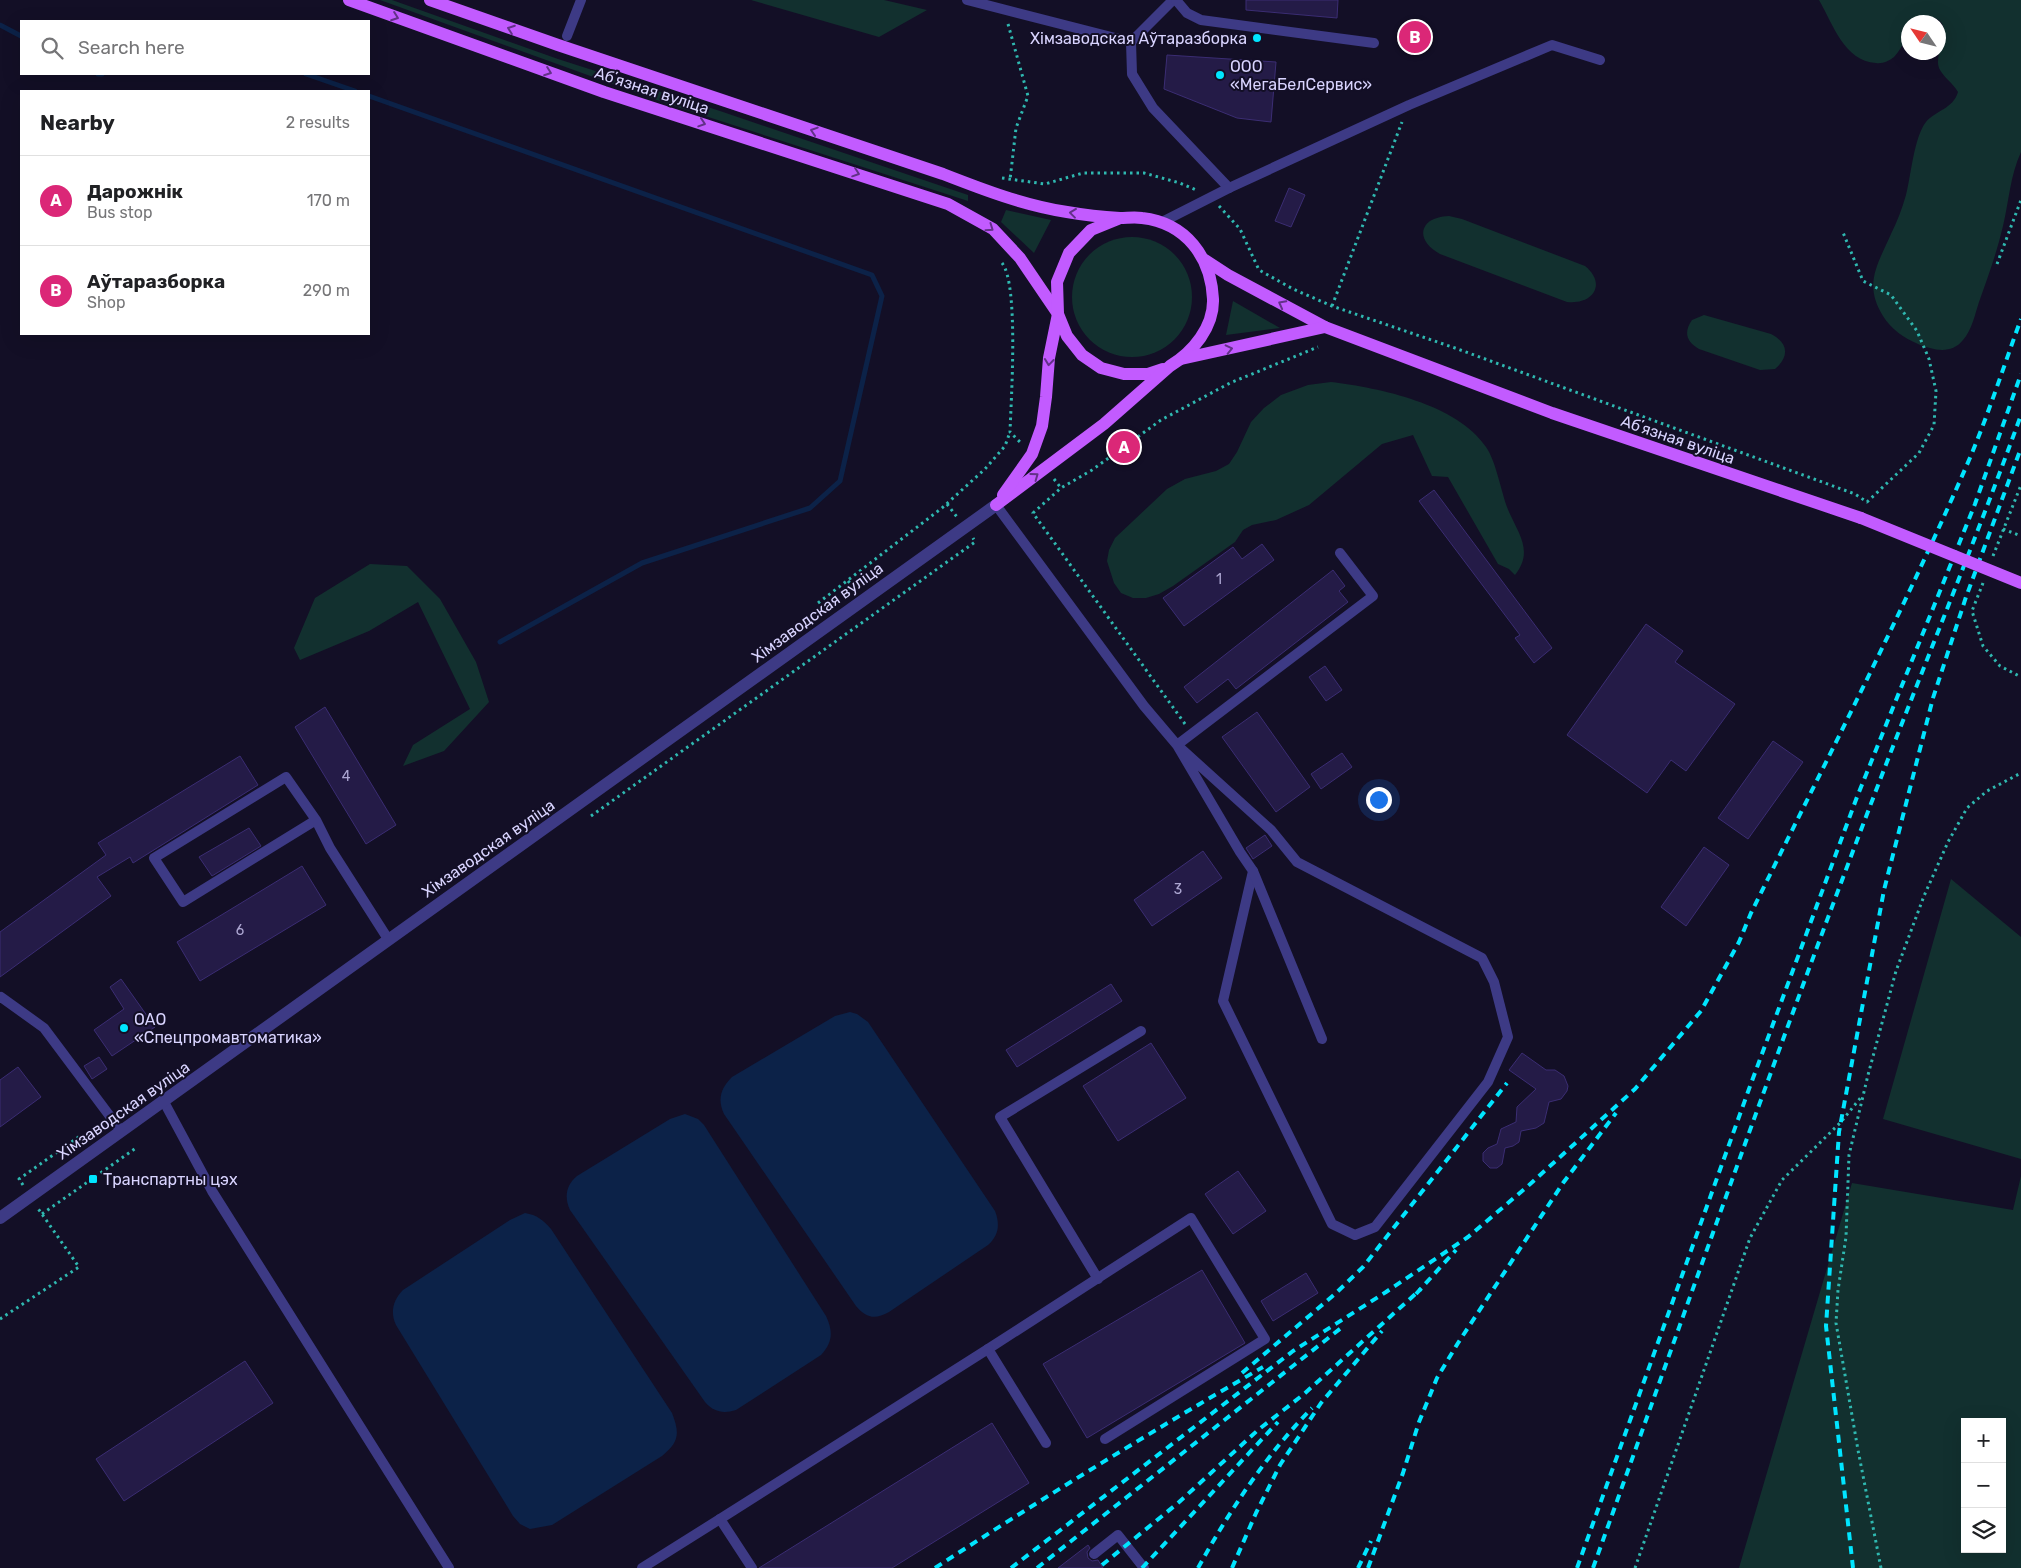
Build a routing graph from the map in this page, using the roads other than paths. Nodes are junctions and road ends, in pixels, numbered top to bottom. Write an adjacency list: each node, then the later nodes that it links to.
1 (349, 0): 14 (main road, Абʼязная вуліца, one-way to 14)
2 (430, 0): 11 (main road, Абʼязная вуліца, one-way to 2)
3 (580, 0): 6 (lane)
4 (967, 0): 7 (lane)
5 (1174, 0): 7 (lane); 8 (lane)
6 (567, 36)
7 (1131, 42): 10 (lane)
8 (1374, 43)
9 (1600, 60): 10 (lane)
10 (1228, 188): 12 (lane)
11 (1121, 218): 12 (main road); 14 (main road)
12 (1162, 222): 13 (main road)
13 (1205, 260): 15 (main road, Абʼязная вуліца, one-way to 13); 16 (main road)
14 (1058, 314): 17 (main road); 18 (main road, one-way to 18)
15 (1325, 327): 16 (main road, one-way to 15); 20 (main road, Абʼязная вуліца, bridge)
16 (1182, 359): 17 (main road)
17 (1170, 366): 18 (main road, one-way to 17)
18 (996, 505): 21 (lane); 24 (street, Хімзаводская вуліца)
19 (1340, 553): 21 (lane)
20 (2021, 583)
21 (1177, 745): 23 (lane); 23 (lane)
22 (316, 820): 22 (lane); 24 (lane)
23 (1253, 871): 27 (lane)
24 (388, 940): 28 (street, Хімзаводская вуліца)
25 (0, 998): 29 (lane)
26 (1141, 1031): 31 (lane)
27 (1322, 1039)
28 (163, 1100): 29 (street, Хімзаводская вуліца); 37 (lane)
29 (121, 1131): 30 (street, Хімзаводская вуліца)
30 (0, 1218)
31 (1098, 1279): 32 (lane); 33 (lane)
32 (988, 1349): 34 (lane); 35 (lane)
33 (1105, 1439)
34 (1046, 1444)
35 (720, 1519): 38 (lane); 39 (lane)
36 (1094, 1554): 40 (lane)
37 (449, 1568)
38 (642, 1568)
39 (752, 1568)
40 (1144, 1568)

